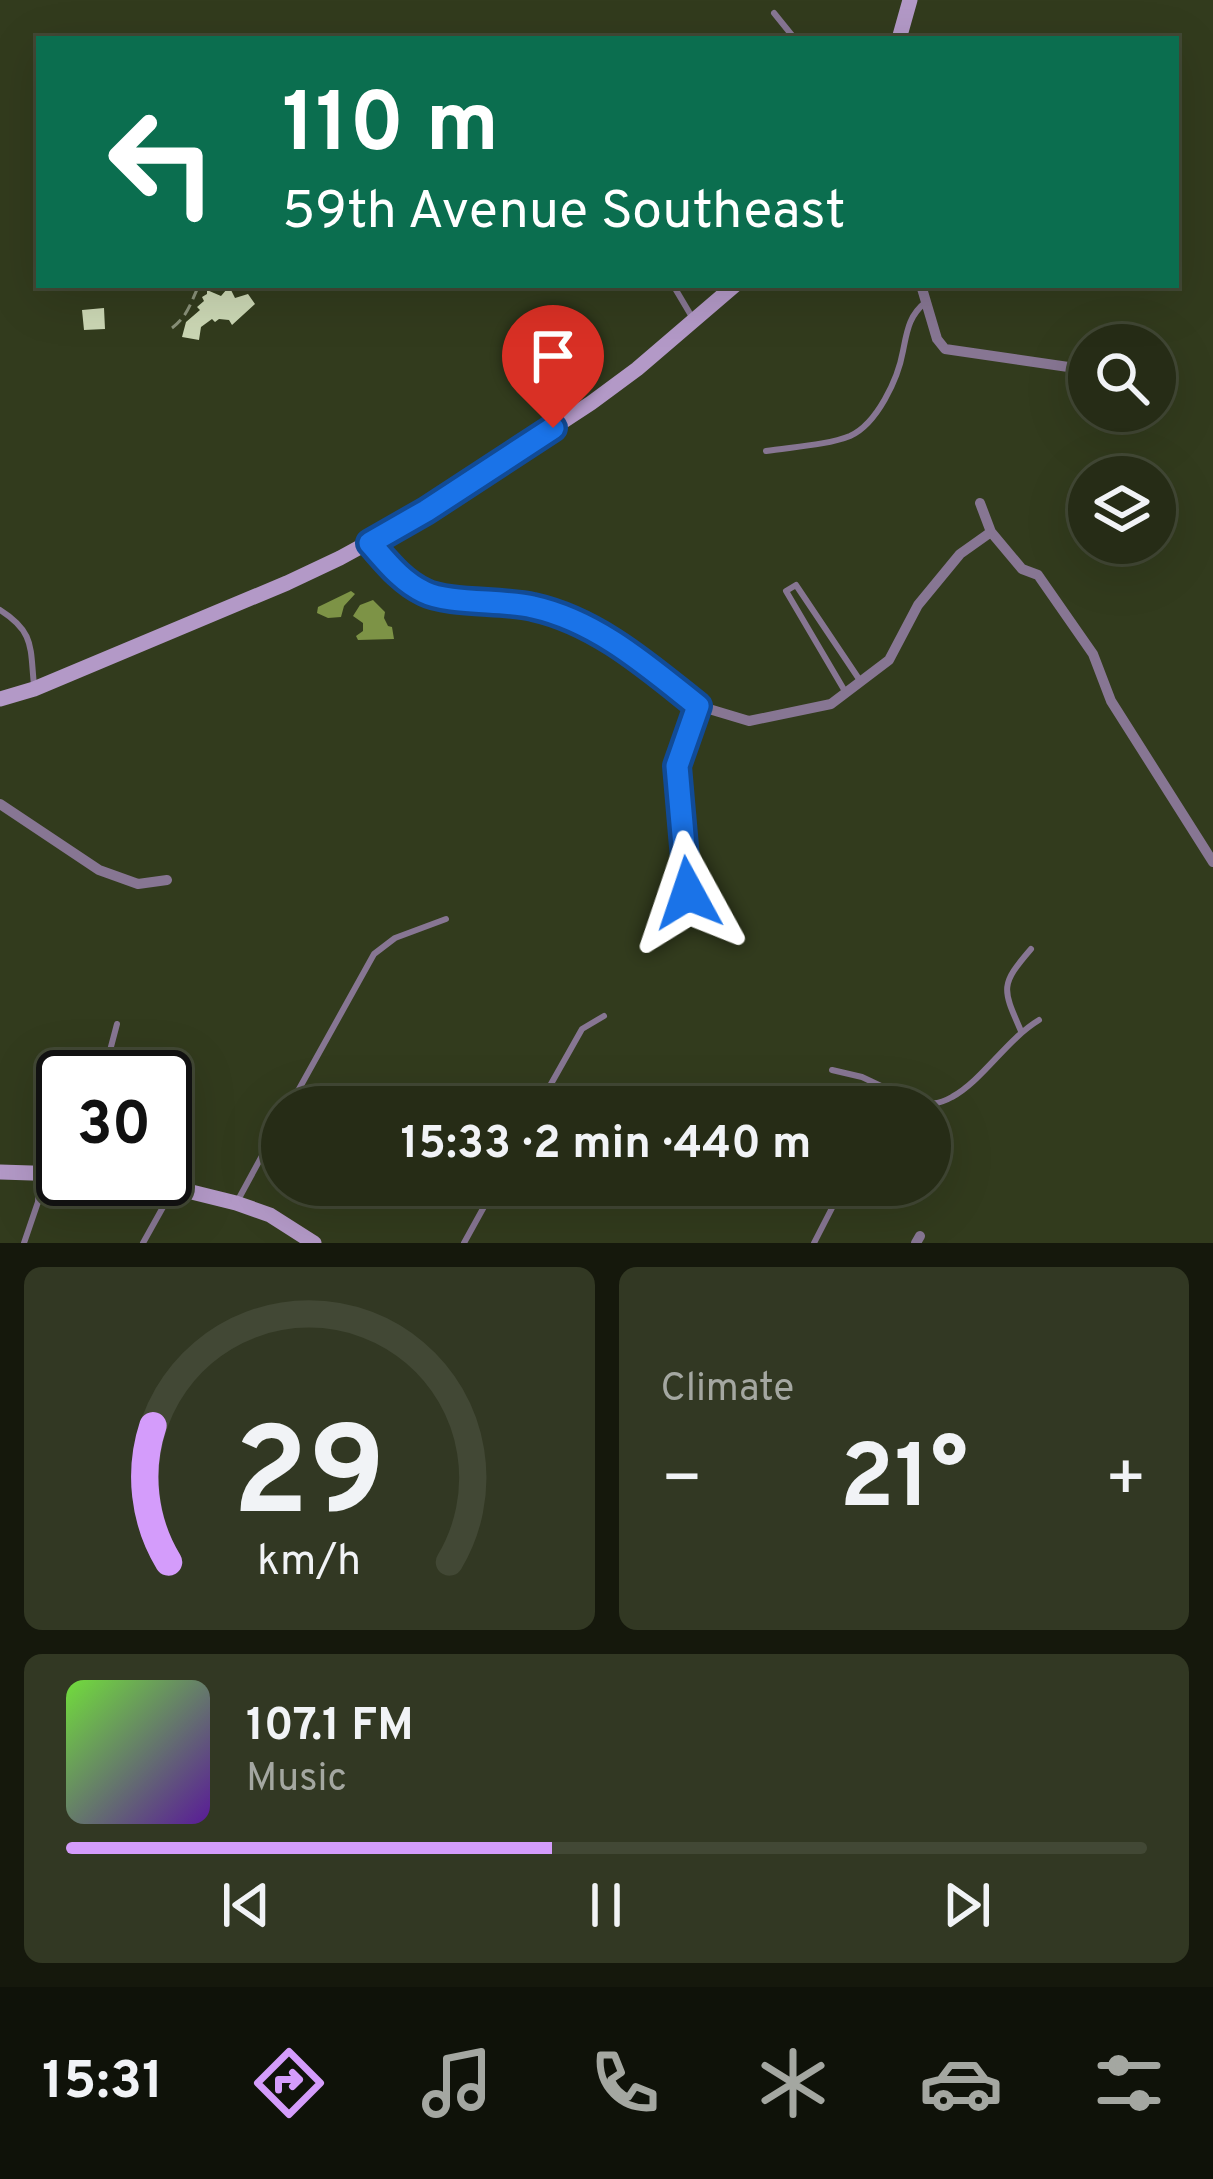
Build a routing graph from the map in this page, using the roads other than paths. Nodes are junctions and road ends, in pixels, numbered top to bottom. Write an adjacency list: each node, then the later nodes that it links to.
1 (910, 0): 4 (street)
2 (774, 13): 3 (lane)
3 (793, 36)
4 (900, 36)
5 (675, 288): 9 (lane)
6 (731, 288): 9 (street)
7 (922, 288): 8 (street)
8 (926, 302): 10 (street); 11 (lane)
9 (694, 320): 14 (street)
10 (1068, 367)
11 (766, 451)
12 (980, 503): 13 (street)
13 (991, 532): 16 (street); 22 (street)
14 (370, 543): 17 (street); 20 (street)
15 (0, 610): 17 (lane)
16 (861, 682): 18 (street); 18 (lane)
17 (34, 688): 19 (street)
18 (846, 693): 20 (street)
19 (0, 699)
20 (698, 706): 24 (street)
21 (0, 804): 23 (street)
22 (1213, 862)
23 (167, 880)
24 (688, 893)
25 (446, 919): 33 (lane)
26 (1031, 949): 30 (lane)
27 (604, 1016): 34 (lane)
28 (1039, 1020): 30 (lane)
29 (117, 1024): 31 (lane)
30 (1021, 1031): 36 (lane)
31 (110, 1050)
32 (832, 1070): 35 (lane)
33 (301, 1086)
34 (550, 1086)
35 (881, 1086)
36 (951, 1098)
37 (261, 1157): 41 (lane)
38 (0, 1172): 39 (street)
39 (36, 1174)
40 (192, 1192): 41 (street)
41 (236, 1203): 48 (street)
42 (37, 1206): 46 (lane)
43 (164, 1206): 47 (lane)
44 (484, 1206): 49 (lane)
45 (832, 1206): 50 (lane)
46 (25, 1243)
47 (143, 1243)
48 (314, 1243)
49 (464, 1243)
50 (814, 1243)

